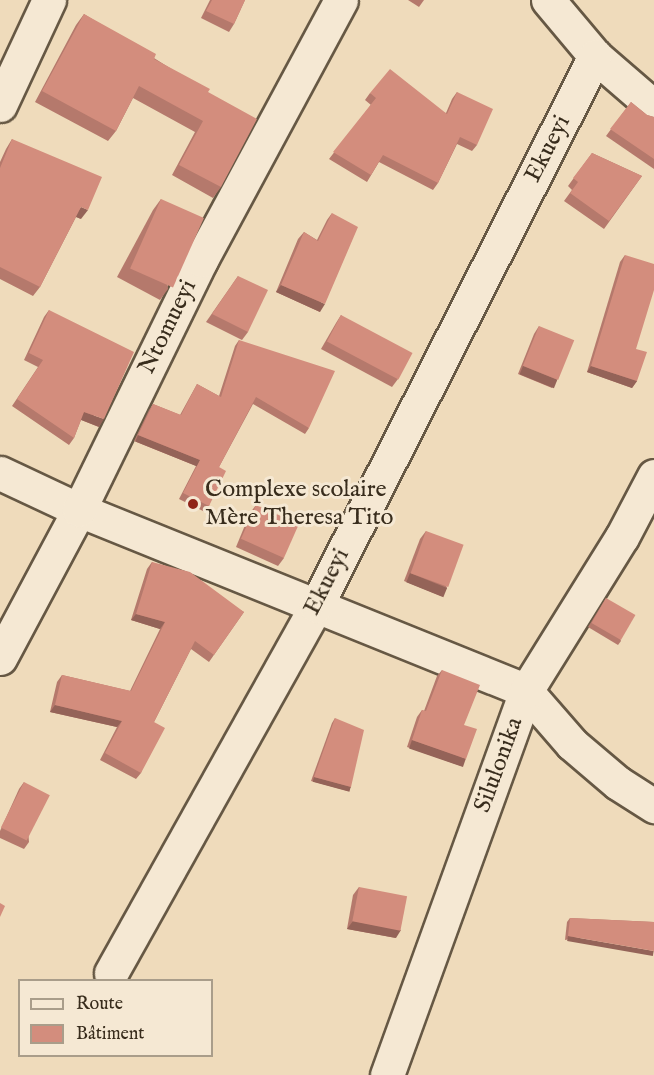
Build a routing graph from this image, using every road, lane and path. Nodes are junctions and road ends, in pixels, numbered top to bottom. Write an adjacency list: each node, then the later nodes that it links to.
1 (49, 0): 5 (street)
2 (341, 0): 9 (street, Ntomueyi)
3 (548, 0): 4 (street)
4 (595, 57): 6 (street); 10 (street, Ekueyi)
5 (0, 105)
6 (654, 107)
7 (0, 473): 9 (street)
8 (654, 476): 12 (street, Silulonika)
9 (79, 510): 10 (street); 11 (street, Ntomueyi)
10 (316, 606): 12 (street); 14 (street, Ekueyi)
11 (0, 658)
12 (526, 691): 13 (street); 15 (street, Silulonika)
13 (654, 806)
14 (111, 973)
15 (387, 1075)

